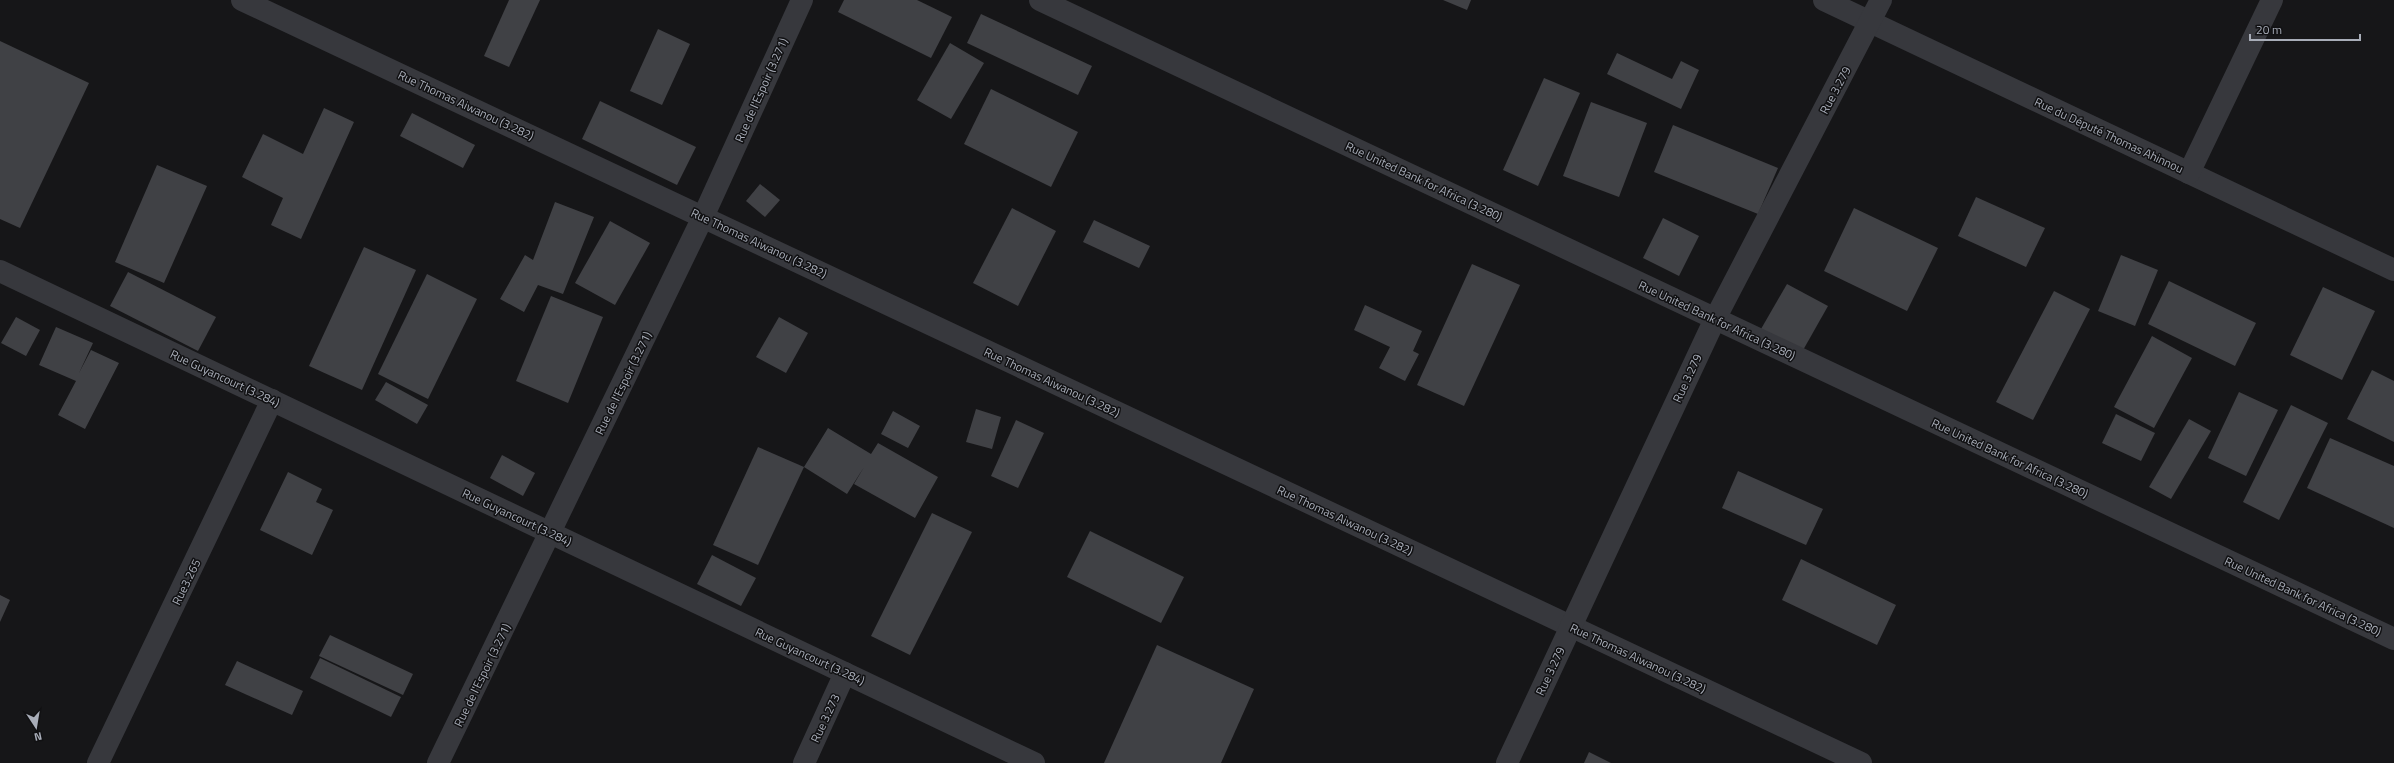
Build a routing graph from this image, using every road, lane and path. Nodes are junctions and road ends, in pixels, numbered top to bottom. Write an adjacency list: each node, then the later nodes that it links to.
1 (242, 0): 9 (street, Rue Thomas Aiwanou (3.282))
2 (802, 0): 9 (street, Rue de l'Espoir (3.271))
3 (1040, 0): 12 (street, Rue United Bank for Africa (3.280))
4 (1824, 0): 7 (street, Rue du Député Thomas Ahinnou)
5 (1881, 0): 7 (street, Rue 3.279)
6 (2272, 0): 8 (street)
7 (1870, 22): 8 (street, Rue du Député Thomas Ahinnou); 12 (street, Rue 3.279)
8 (2189, 173): 10 (street, Rue du Député Thomas Ahinnou)
9 (704, 217): 14 (street, Rue de l'Espoir (3.271)); 15 (street, Rue Thomas Aiwanou (3.282))
10 (2394, 270)
11 (0, 271): 13 (street, Rue Guyancourt (3.284))
12 (1714, 319): 15 (street, Rue 3.279); 16 (street, Rue United Bank for Africa (3.280))
13 (272, 400): 14 (street, Rue Guyancourt (3.284)); 18 (street, Rue3.265)
14 (551, 533): 17 (street, Rue Guyancourt (3.284)); 19 (street, Rue de l'Espoir (3.271))
15 (1571, 626): 22 (street, Rue 3.279); 23 (street, Rue Thomas Aiwanou (3.282))
16 (2394, 639)
17 (845, 673): 20 (street, Rue 3.273); 21 (street, Rue Guyancourt (3.284))
18 (98, 763)
19 (438, 763)
20 (804, 763)
21 (1034, 763)
22 (1507, 763)
23 (1861, 763)

